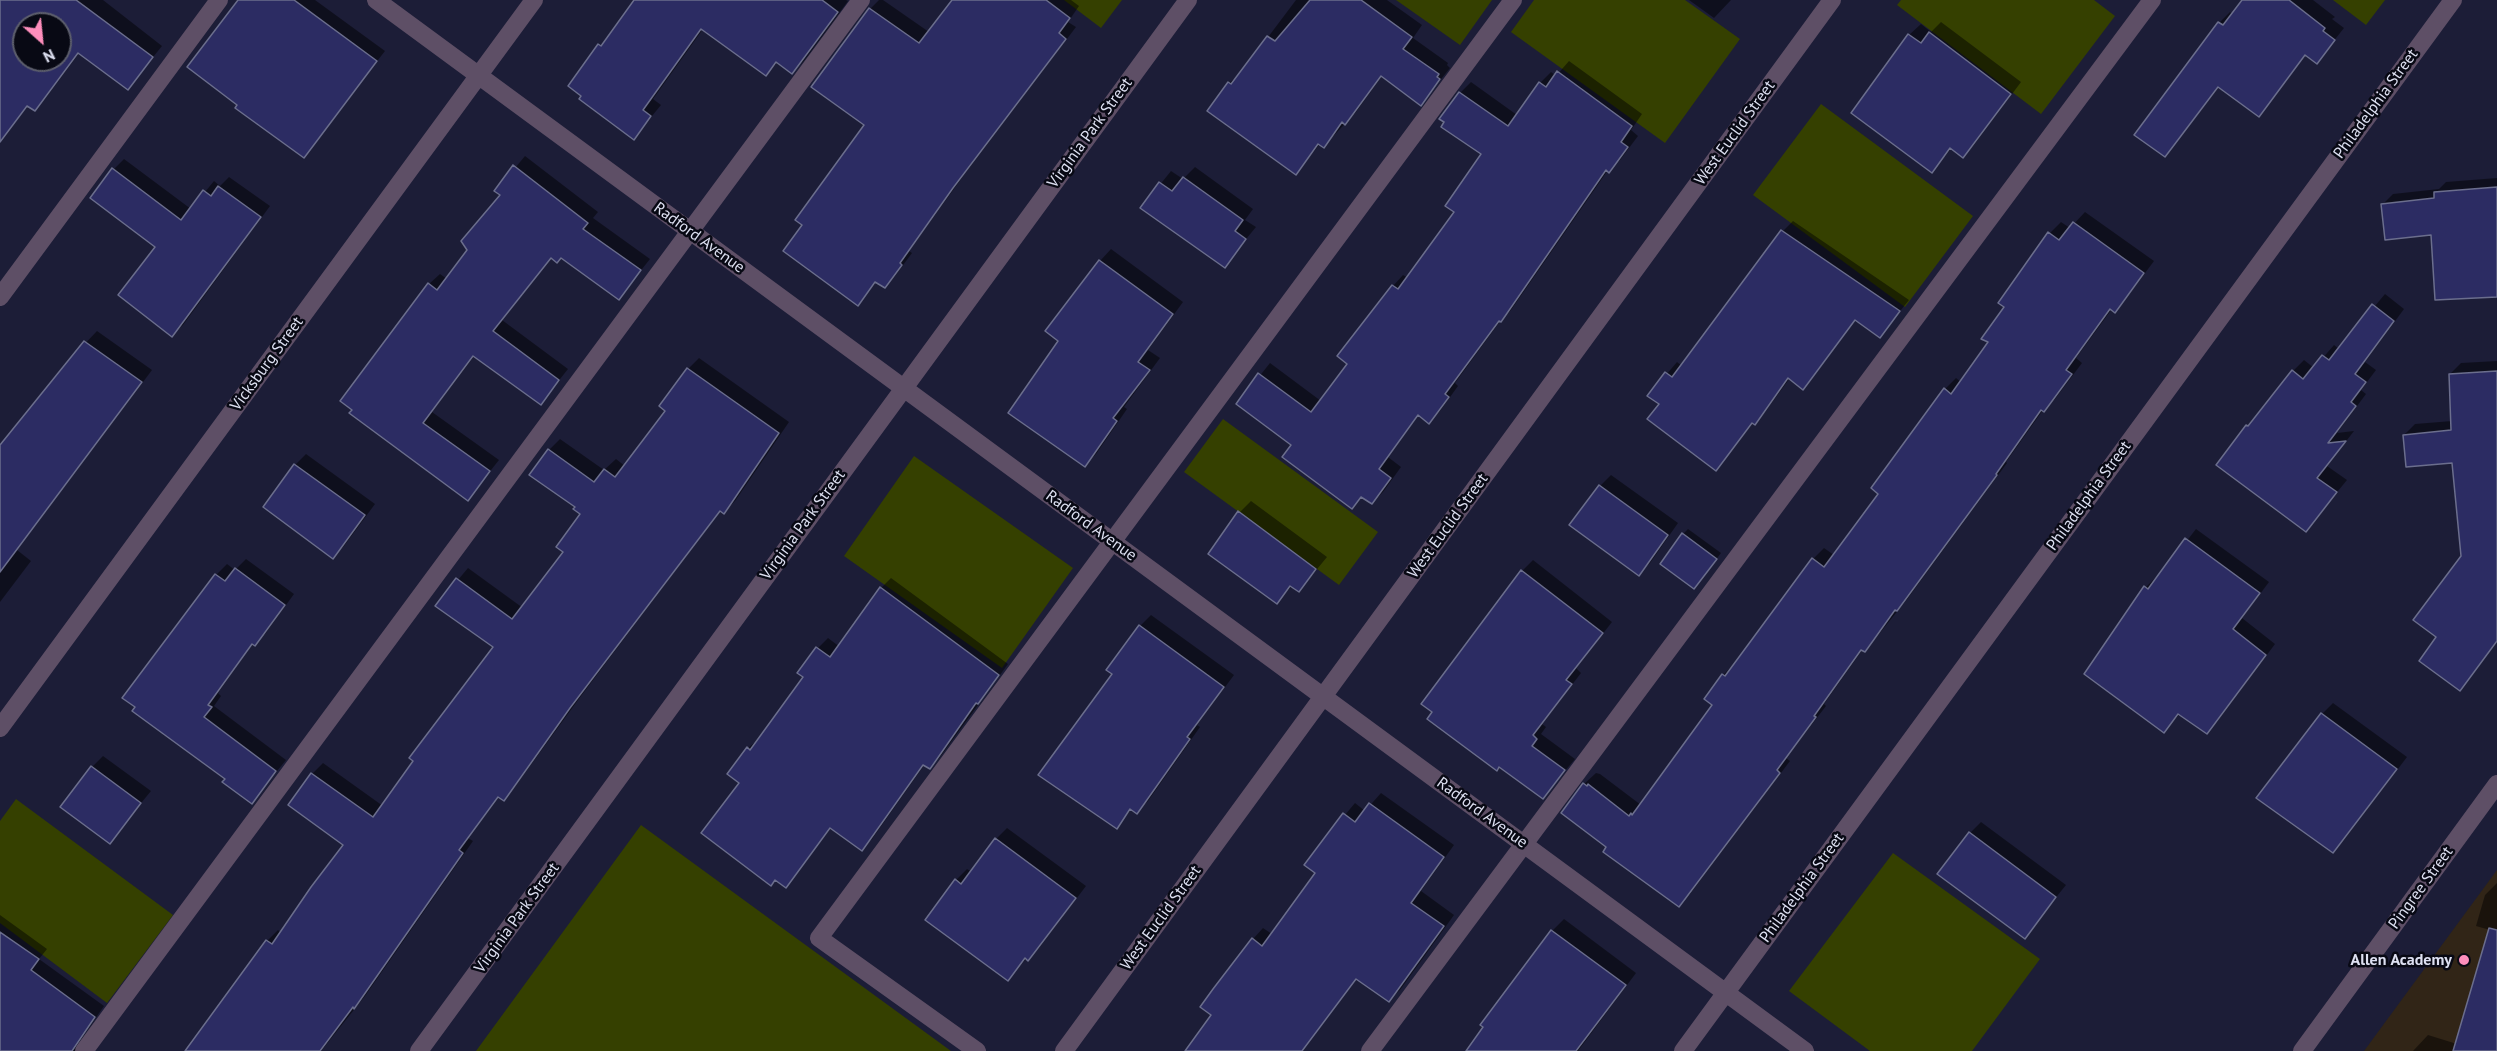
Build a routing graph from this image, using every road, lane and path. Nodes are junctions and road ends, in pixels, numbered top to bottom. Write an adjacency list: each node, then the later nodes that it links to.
1 (219, 0): 12 (street)
2 (376, 0): 10 (street, Radford Avenue)
3 (534, 0): 10 (street, Vicksburg Street)
4 (861, 0): 11 (street)
5 (1188, 0): 13 (street, Virginia Park Street)
6 (1513, 0): 14 (street)
7 (1832, 0): 15 (street, West Euclid Street)
8 (2152, 0): 18 (street)
9 (2453, 0): 19 (street, Philadelphia Street)
10 (478, 75): 11 (street, Radford Avenue); 16 (street, Vicksburg Street)
11 (690, 231): 13 (street, Radford Avenue); 20 (street)
12 (0, 297)
13 (904, 388): 14 (street, Radford Avenue); 21 (street, Virginia Park Street)
14 (1113, 542): 15 (street, Radford Avenue); 22 (street)
15 (1323, 697): 18 (street, Radford Avenue); 23 (street, West Euclid Street)
16 (0, 728)
17 (2497, 784): 27 (street, Pingree Street)
18 (1523, 843): 19 (street, Radford Avenue); 24 (street)
19 (1726, 992): 25 (street, Philadelphia Street); 26 (street, Radford Avenue)
20 (84, 1051)
21 (420, 1051)
22 (977, 1051)
23 (1064, 1051)
24 (1370, 1051)
25 (1683, 1051)
26 (1806, 1051)
27 (2302, 1051)

